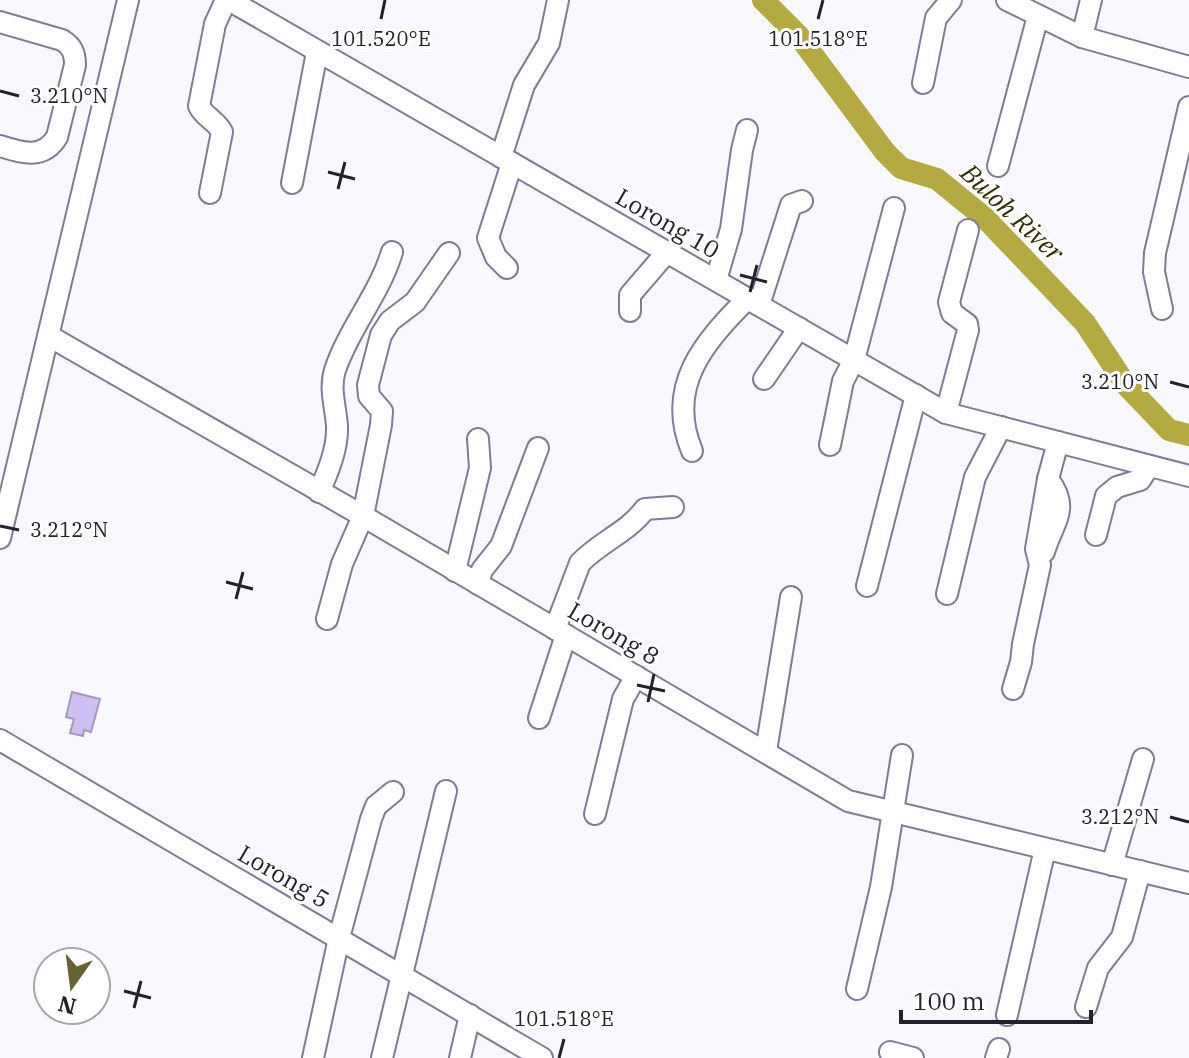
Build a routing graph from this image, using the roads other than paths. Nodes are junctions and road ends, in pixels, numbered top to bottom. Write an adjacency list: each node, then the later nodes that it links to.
1 (128, 0): 33 (street)
2 (228, 0): 7 (street, Lorong 10); 20 (street)
3 (558, 0): 17 (street)
4 (951, 0): 13 (street)
5 (1007, 0): 8 (street)
6 (1091, 0): 10 (street)
7 (249, 6): 11 (street, Lorong 10)
8 (1038, 16): 10 (street); 18 (street)
9 (0, 22): 16 (street)
10 (1082, 37): 12 (street)
11 (317, 52): 17 (street, Lorong 10); 19 (street)
12 (1189, 67)
13 (923, 83)
14 (1189, 107): 30 (street)
15 (747, 130): 28 (street)
16 (0, 146)
17 (506, 160): 25 (street, Lorong 10); 27 (street)
18 (998, 166)
19 (292, 183)
20 (210, 193)
21 (802, 201): 29 (street)
22 (894, 208): 34 (street)
23 (968, 230): 37 (street)
24 (392, 252): 46 (street)
25 (667, 252): 28 (street, Lorong 10); 31 (street)
26 (449, 253): 48 (street)
27 (507, 268)
28 (716, 280): 29 (street, Lorong 10)
29 (753, 302): 32 (street, Lorong 10); 43 (street)
30 (1162, 309)
31 (630, 311)
32 (799, 328): 34 (street, Lorong 10); 35 (street)
33 (49, 336): 46 (street, Lorong 8); 50 (street)
34 (854, 360): 36 (street, Lorong 10); 41 (street)
35 (764, 379)
36 (916, 395): 37 (street, Lorong 10); 53 (street)
37 (946, 413): 38 (street, Lorong 10)
38 (1001, 427): 40 (street, Lorong 10); 54 (street)
39 (478, 439): 51 (street)
40 (1058, 442): 44 (street, Lorong 10); 59 (street)
41 (830, 445)
42 (538, 448): 52 (street)
43 (692, 451)
44 (1149, 466): 45 (street, Lorong 10); 49 (street)
45 (1189, 476)
46 (319, 492): 48 (street, Lorong 8)
47 (673, 507): 57 (street)
48 (363, 516): 51 (street, Lorong 8); 56 (street)
49 (1096, 535)
50 (0, 538)
51 (455, 571): 52 (street, Lorong 8)
52 (478, 584): 57 (street, Lorong 8)
53 (867, 586)
54 (947, 594)
55 (791, 597): 62 (street)
56 (327, 619)
57 (560, 632): 58 (street, Lorong 8); 60 (street)
58 (636, 676): 62 (street, Lorong 8); 68 (street)
59 (1013, 689)
60 (539, 718)
61 (0, 740): 73 (street, Lorong 5)
62 (766, 751): 67 (street, Lorong 8)
63 (902, 755): 67 (street)
64 (1143, 759): 70 (street)
65 (446, 791): 74 (street)
66 (393, 792): 73 (street)
67 (893, 813): 69 (street, Lorong 8); 75 (street)
68 (595, 814)
69 (1045, 849): 70 (street, Lorong 8); 78 (street)
70 (1112, 865): 71 (street, Lorong 8)
71 (1140, 871): 72 (street, Lorong 8); 76 (street)
72 (1189, 883)
73 (339, 938): 74 (street, Lorong 5); 81 (street)
74 (403, 975): 77 (street, Lorong 5); 82 (street)
75 (857, 989)
76 (1086, 1007)
77 (470, 1015): 80 (street, Lorong 5); 83 (street)
78 (1007, 1015)
79 (890, 1052): 84 (street)
80 (537, 1057)
81 (313, 1058)
82 (382, 1058)
83 (460, 1058)
84 (913, 1058)

